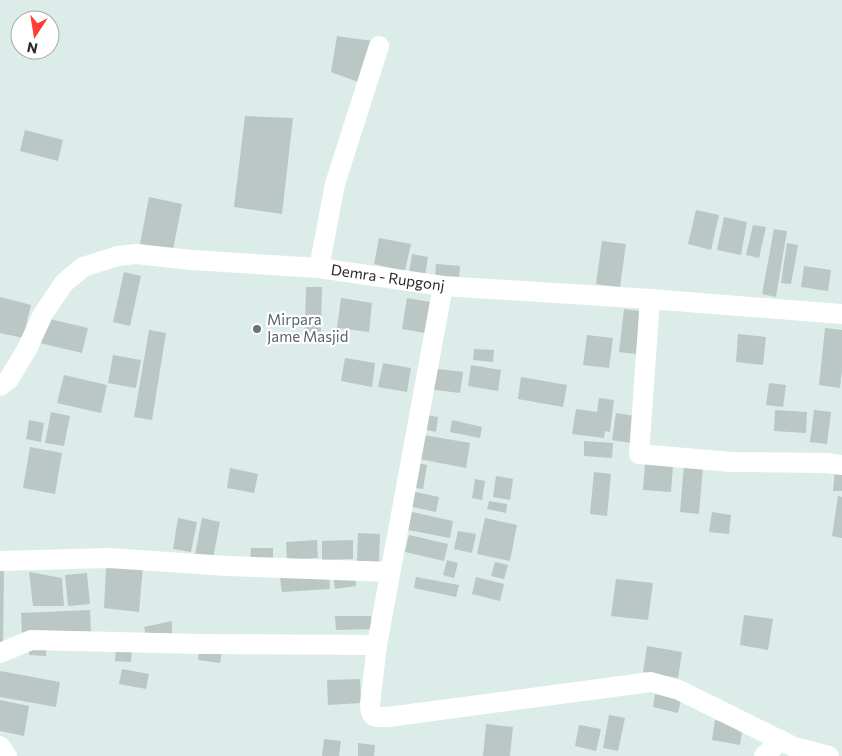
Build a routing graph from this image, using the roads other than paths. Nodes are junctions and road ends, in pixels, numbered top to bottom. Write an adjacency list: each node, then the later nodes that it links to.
1 (379, 46): 2 (street)
2 (319, 268): 3 (street, Demra - Rupgonj); 6 (street, Demra - Rupgonj)
3 (443, 286): 4 (street, Demra - Rupgonj); 9 (street)
4 (650, 299): 5 (street, Demra - Rupgonj); 7 (street)
5 (842, 314)
6 (0, 386)
7 (842, 465)
8 (0, 561): 9 (street)
9 (390, 572): 10 (street)
10 (377, 645): 11 (street); 12 (street)
11 (0, 653)
12 (781, 740): 15 (street); 16 (street)
13 (0, 746): 14 (street)
14 (7, 756)
15 (764, 756)
16 (829, 756)

